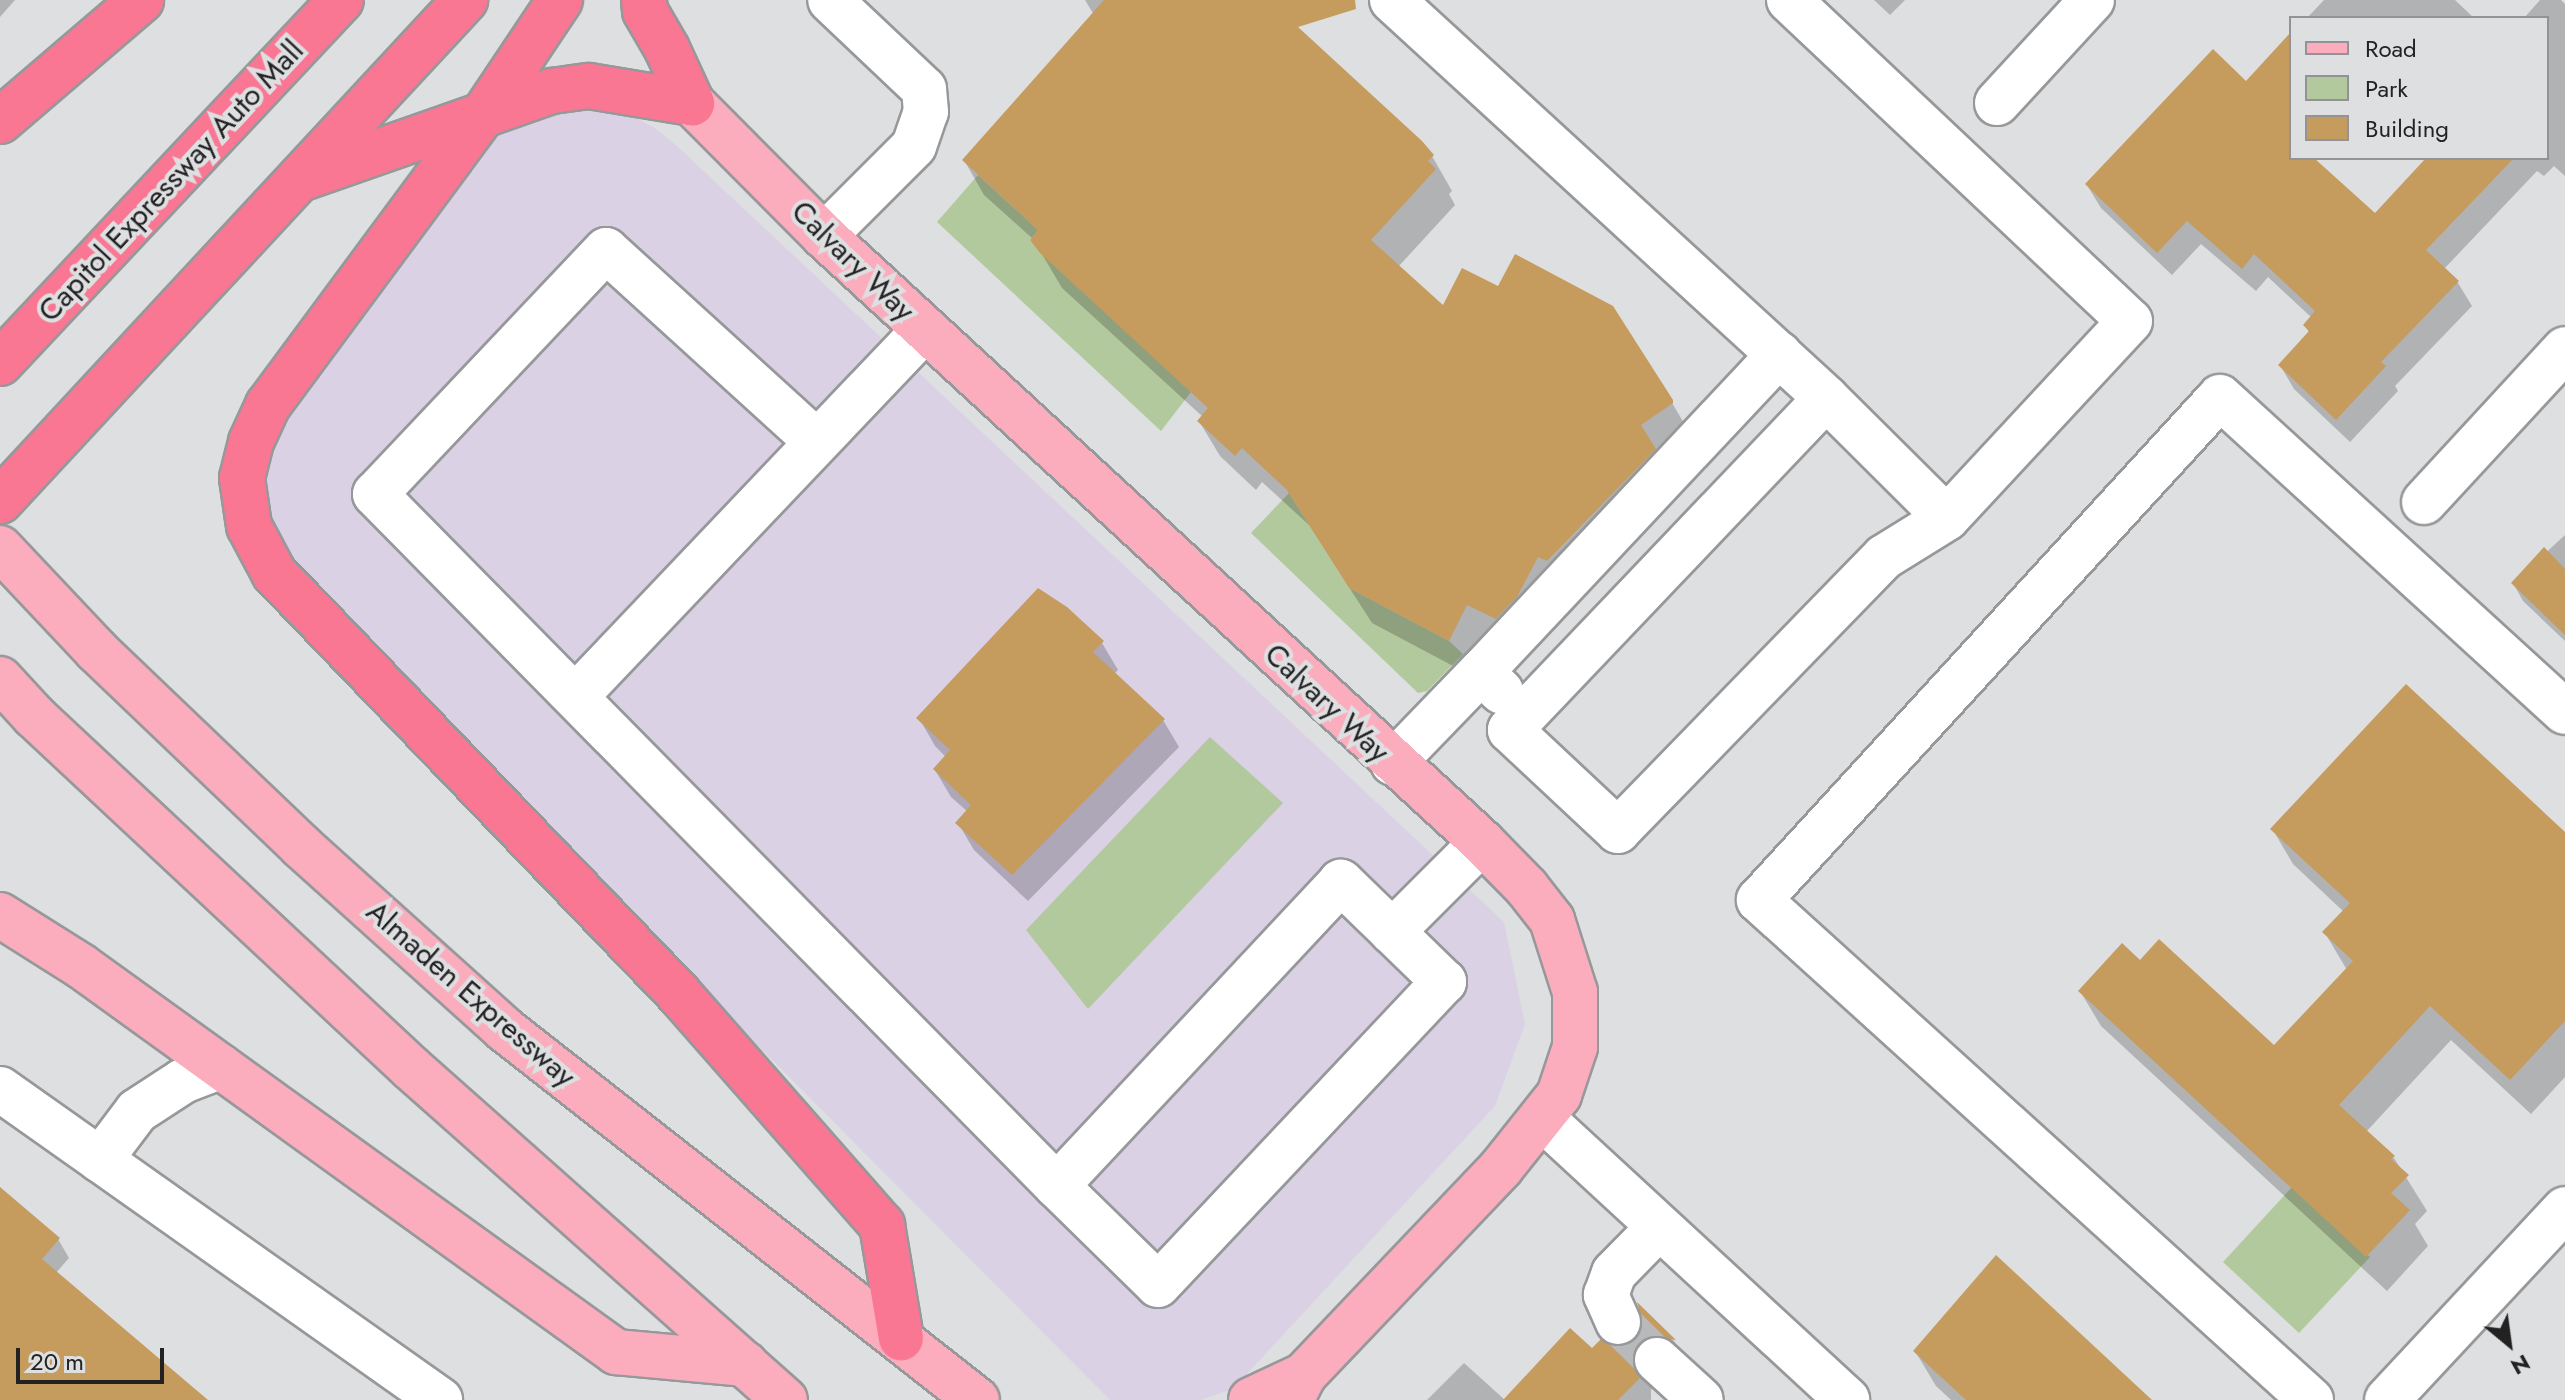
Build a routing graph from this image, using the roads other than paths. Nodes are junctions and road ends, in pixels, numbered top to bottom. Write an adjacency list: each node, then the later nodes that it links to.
1 (141, 0): 13 (highway)
2 (341, 0): 19 (highway, Capitol Expressway Auto Mall)
3 (465, 0): 14 (highway)
4 (560, 0): 12 (highway)
5 (644, 0): 10 (highway)
6 (830, 0): 15 (street)
7 (1392, 0): 18 (street)
8 (1789, 0): 24 (street)
9 (2092, 0): 11 (street)
10 (692, 103): 12 (highway); 15 (main road, Calvary Way)
11 (1997, 103)
12 (485, 112): 14 (highway); 43 (highway)
13 (0, 121)
14 (297, 181): 22 (highway)
15 (824, 236): 16 (main road, Calvary Way)
16 (925, 329): 21 (street); 31 (main road, Calvary Way)
17 (2565, 349): 23 (street)
18 (1780, 354): 20 (street); 26 (street)
19 (0, 363)
20 (1826, 398): 24 (street); 30 (street)
21 (817, 442): 28 (street); 28 (street)
22 (0, 501)
23 (2424, 502)
24 (1947, 518): 30 (street)
25 (0, 548): 43 (main road, Almaden Expressway)
26 (1481, 672): 30 (street); 31 (street)
27 (0, 679): 45 (main road)
28 (577, 695): 39 (street)
29 (2565, 712): 53 (street)
30 (1526, 715)
31 (1393, 763): 32 (main road, Calvary Way)
32 (1482, 842): 34 (street); 37 (main road, Calvary Way)
33 (0, 915): 35 (main road)
34 (1392, 932): 39 (street); 39 (street)
35 (220, 1067): 38 (street); 45 (main road)
36 (0, 1089): 38 (street)
37 (1543, 1119): 41 (street); 46 (main road, Calvary Way)
38 (100, 1160): 47 (street)
39 (1057, 1186)
40 (2565, 1209): 54 (street)
41 (1659, 1227): 42 (street); 52 (street)
42 (1618, 1322)
43 (901, 1338): 49 (main road, Almaden Expressway)
44 (1657, 1360): 51 (street)
45 (750, 1382): 48 (main road)
46 (1297, 1388): 50 (main road)
47 (440, 1400)
48 (785, 1400)
49 (977, 1400)
50 (1251, 1400)
51 (1701, 1400)
52 (1847, 1400)
53 (2311, 1400)
54 (2387, 1400)

